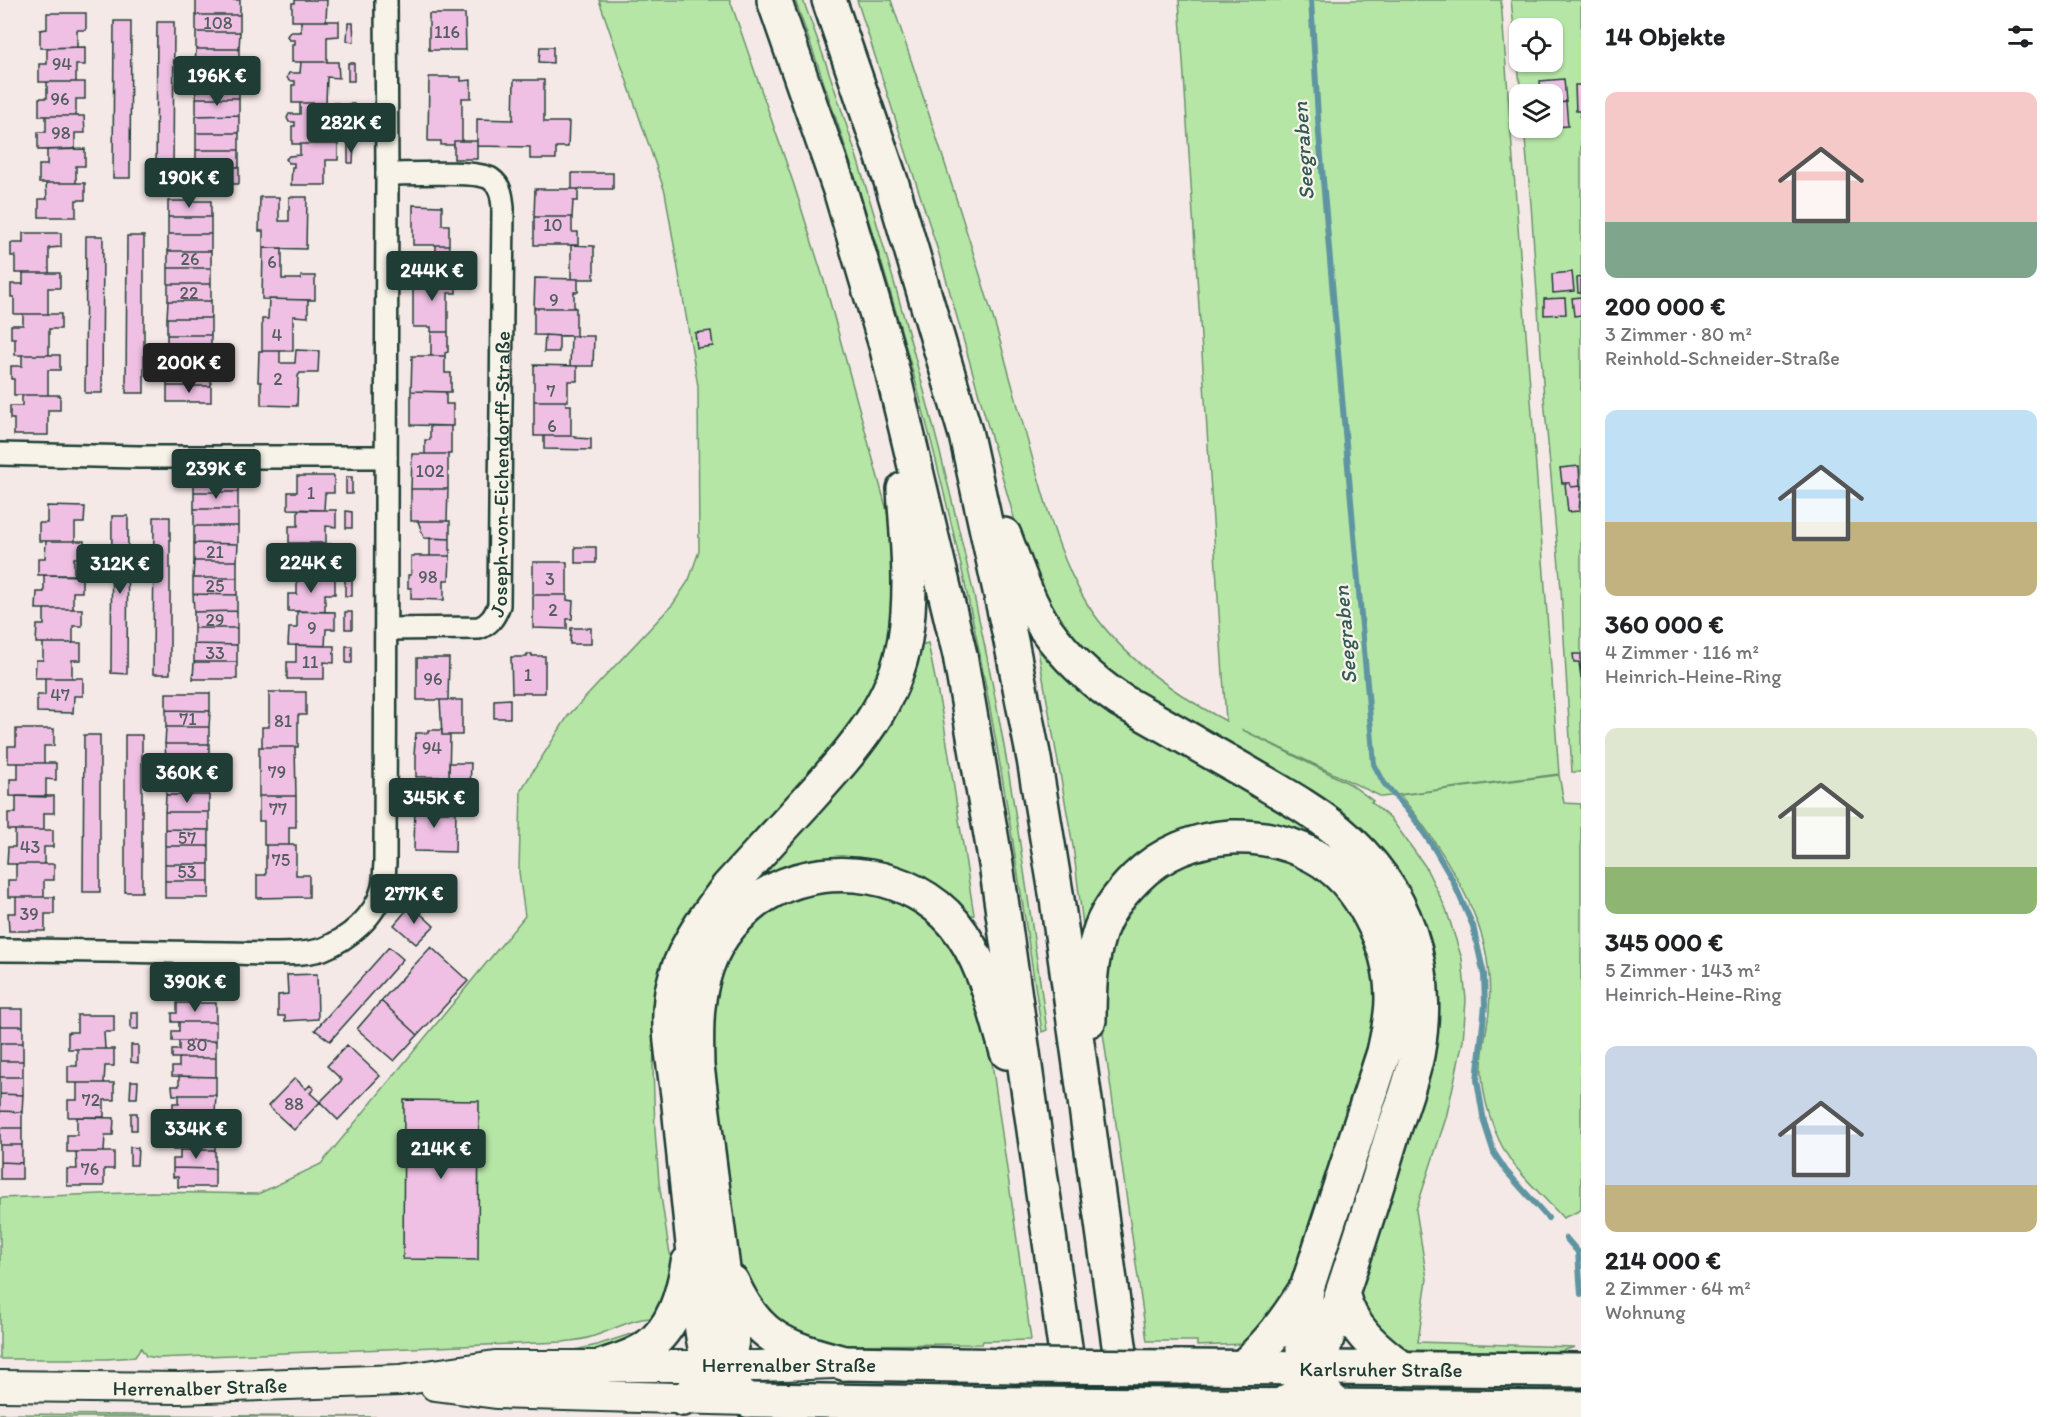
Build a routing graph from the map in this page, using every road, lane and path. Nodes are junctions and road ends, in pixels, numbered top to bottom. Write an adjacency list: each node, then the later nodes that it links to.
1 (386, 0): 4 (street)
2 (774, 0): 5 (main road)
3 (829, 0): 6 (main road)
4 (387, 174): 8 (street); 9 (street, Joseph-von-Eichendorff-Straße)
5 (900, 403): 12 (main road); 13 (main road)
6 (966, 435): 11 (main road); 16 (main road)
7 (0, 454): 8 (street)
8 (386, 457): 9 (street)
9 (386, 629): 10 (street)
10 (0, 950)
11 (1089, 1136): 15 (main road); 34 (main road)
12 (1038, 1152): 14 (main road); 33 (main road)
13 (692, 1240): 18 (main road); 22 (main road)
14 (724, 1264): 17 (main road); 22 (main road)
15 (1306, 1288): 20 (main road); 24 (main road)
16 (1342, 1293): 23 (main road); 24 (main road)
17 (844, 1363): 19 (main road, Herrenalber Straße, bridge); 22 (main road, Herrenalber Straße)
18 (603, 1366): 22 (main road, Herrenalber Straße); 25 (main road, Herrenalber Straße)
19 (1180, 1367): 20 (main road, Karlsruher Straße)
20 (1243, 1367): 24 (main road, Karlsruher Straße)
21 (1578, 1367): 23 (main road, Karlsruher Straße)
22 (718, 1368): 27 (main road); 28 (main road)
23 (1403, 1370): 24 (main road, Karlsruher Straße)
24 (1313, 1373): 30 (main road); 31 (main road)
25 (399, 1380): 26 (main road, Herrenalber Straße); 27 (main road, Herrenalber Straße)
26 (0, 1386)
27 (683, 1399): 28 (main road, Herrenalber Straße)
28 (748, 1400): 29 (main road, Herrenalber Straße, bridge)
29 (1187, 1406): 30 (main road, Karlsruher Straße)
30 (1280, 1406): 31 (main road, Karlsruher Straße)
31 (1339, 1407): 32 (main road, Karlsruher Straße)
32 (1571, 1411)
33 (1075, 1417)
34 (1129, 1417)

